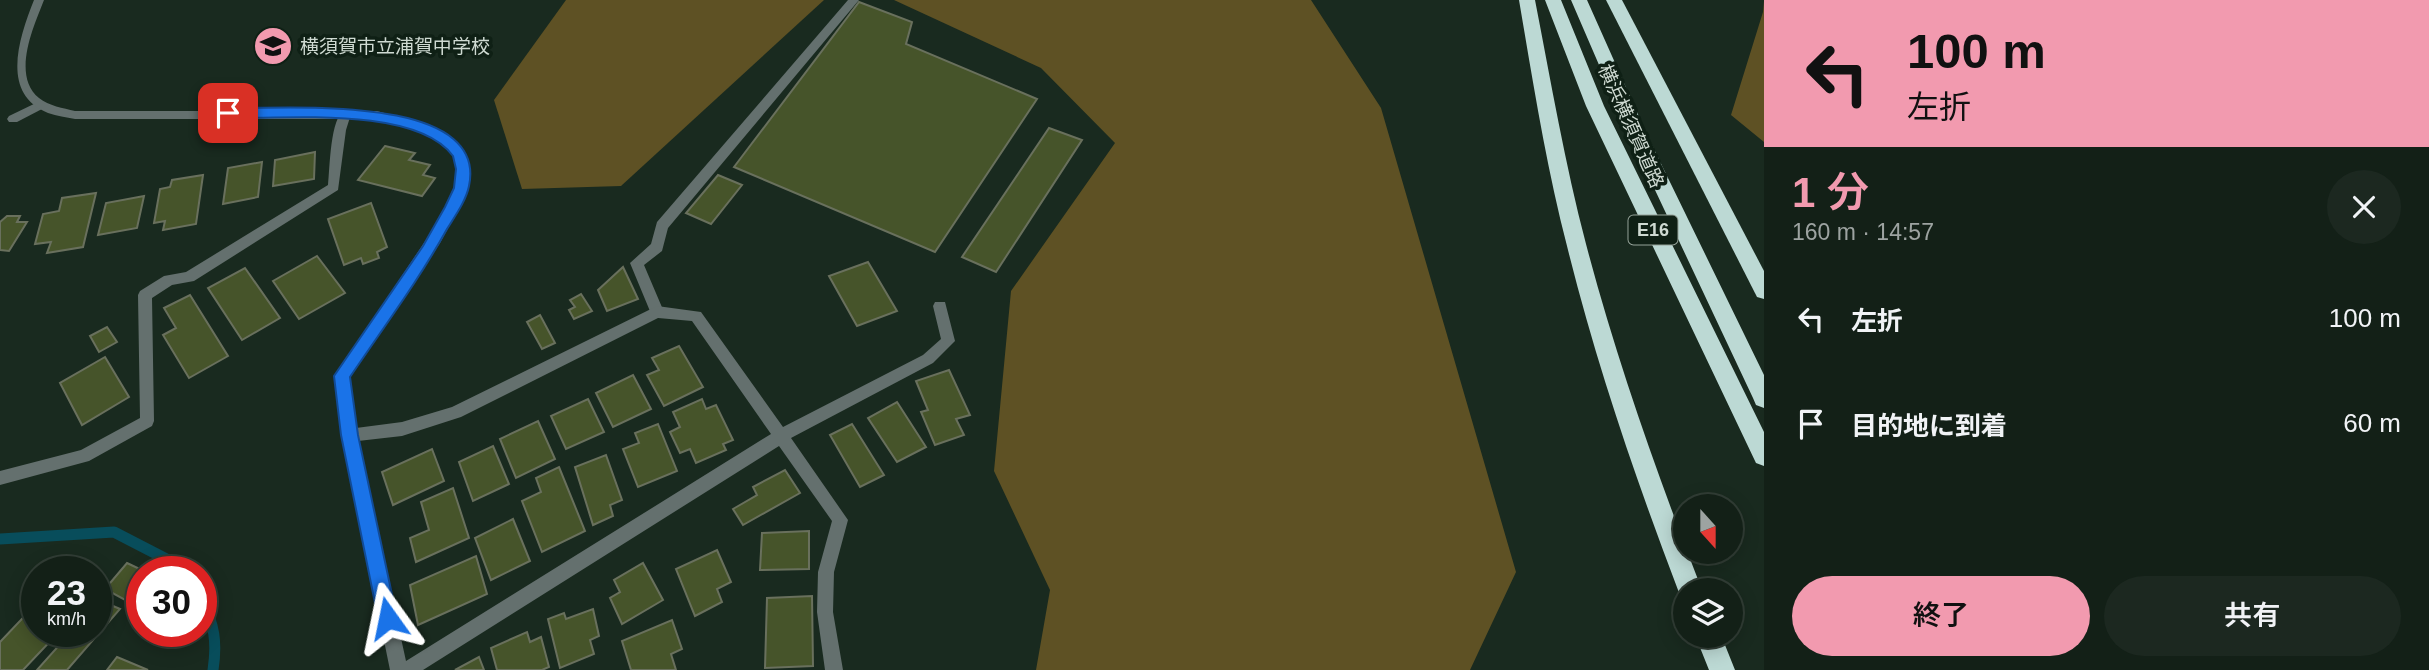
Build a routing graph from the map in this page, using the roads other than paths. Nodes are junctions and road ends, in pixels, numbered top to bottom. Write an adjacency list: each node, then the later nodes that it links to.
1 (38, 0): 7 (street)
2 (854, 0): 12 (street)
3 (1527, 0): 18 (highway)
4 (1553, 0): 16 (highway, 横浜横須賀道路 / E16)
5 (1580, 0): 13 (highway, 横浜横須賀道路 / E16)
6 (1614, 0): 10 (highway)
7 (38, 106): 8 (street); 9 (street)
8 (345, 114): 14 (street); 17 (street)
9 (13, 119)
10 (1764, 291)
11 (940, 306): 15 (street)
12 (657, 312): 14 (street); 15 (street)
13 (1764, 398)
14 (349, 435): 20 (street)
15 (783, 435): 21 (street); 22 (street)
16 (1764, 456)
17 (0, 478)
18 (1686, 578)
19 (1713, 648): 23 (highway)
20 (399, 670)
21 (407, 670)
22 (834, 670)
23 (1722, 670)

